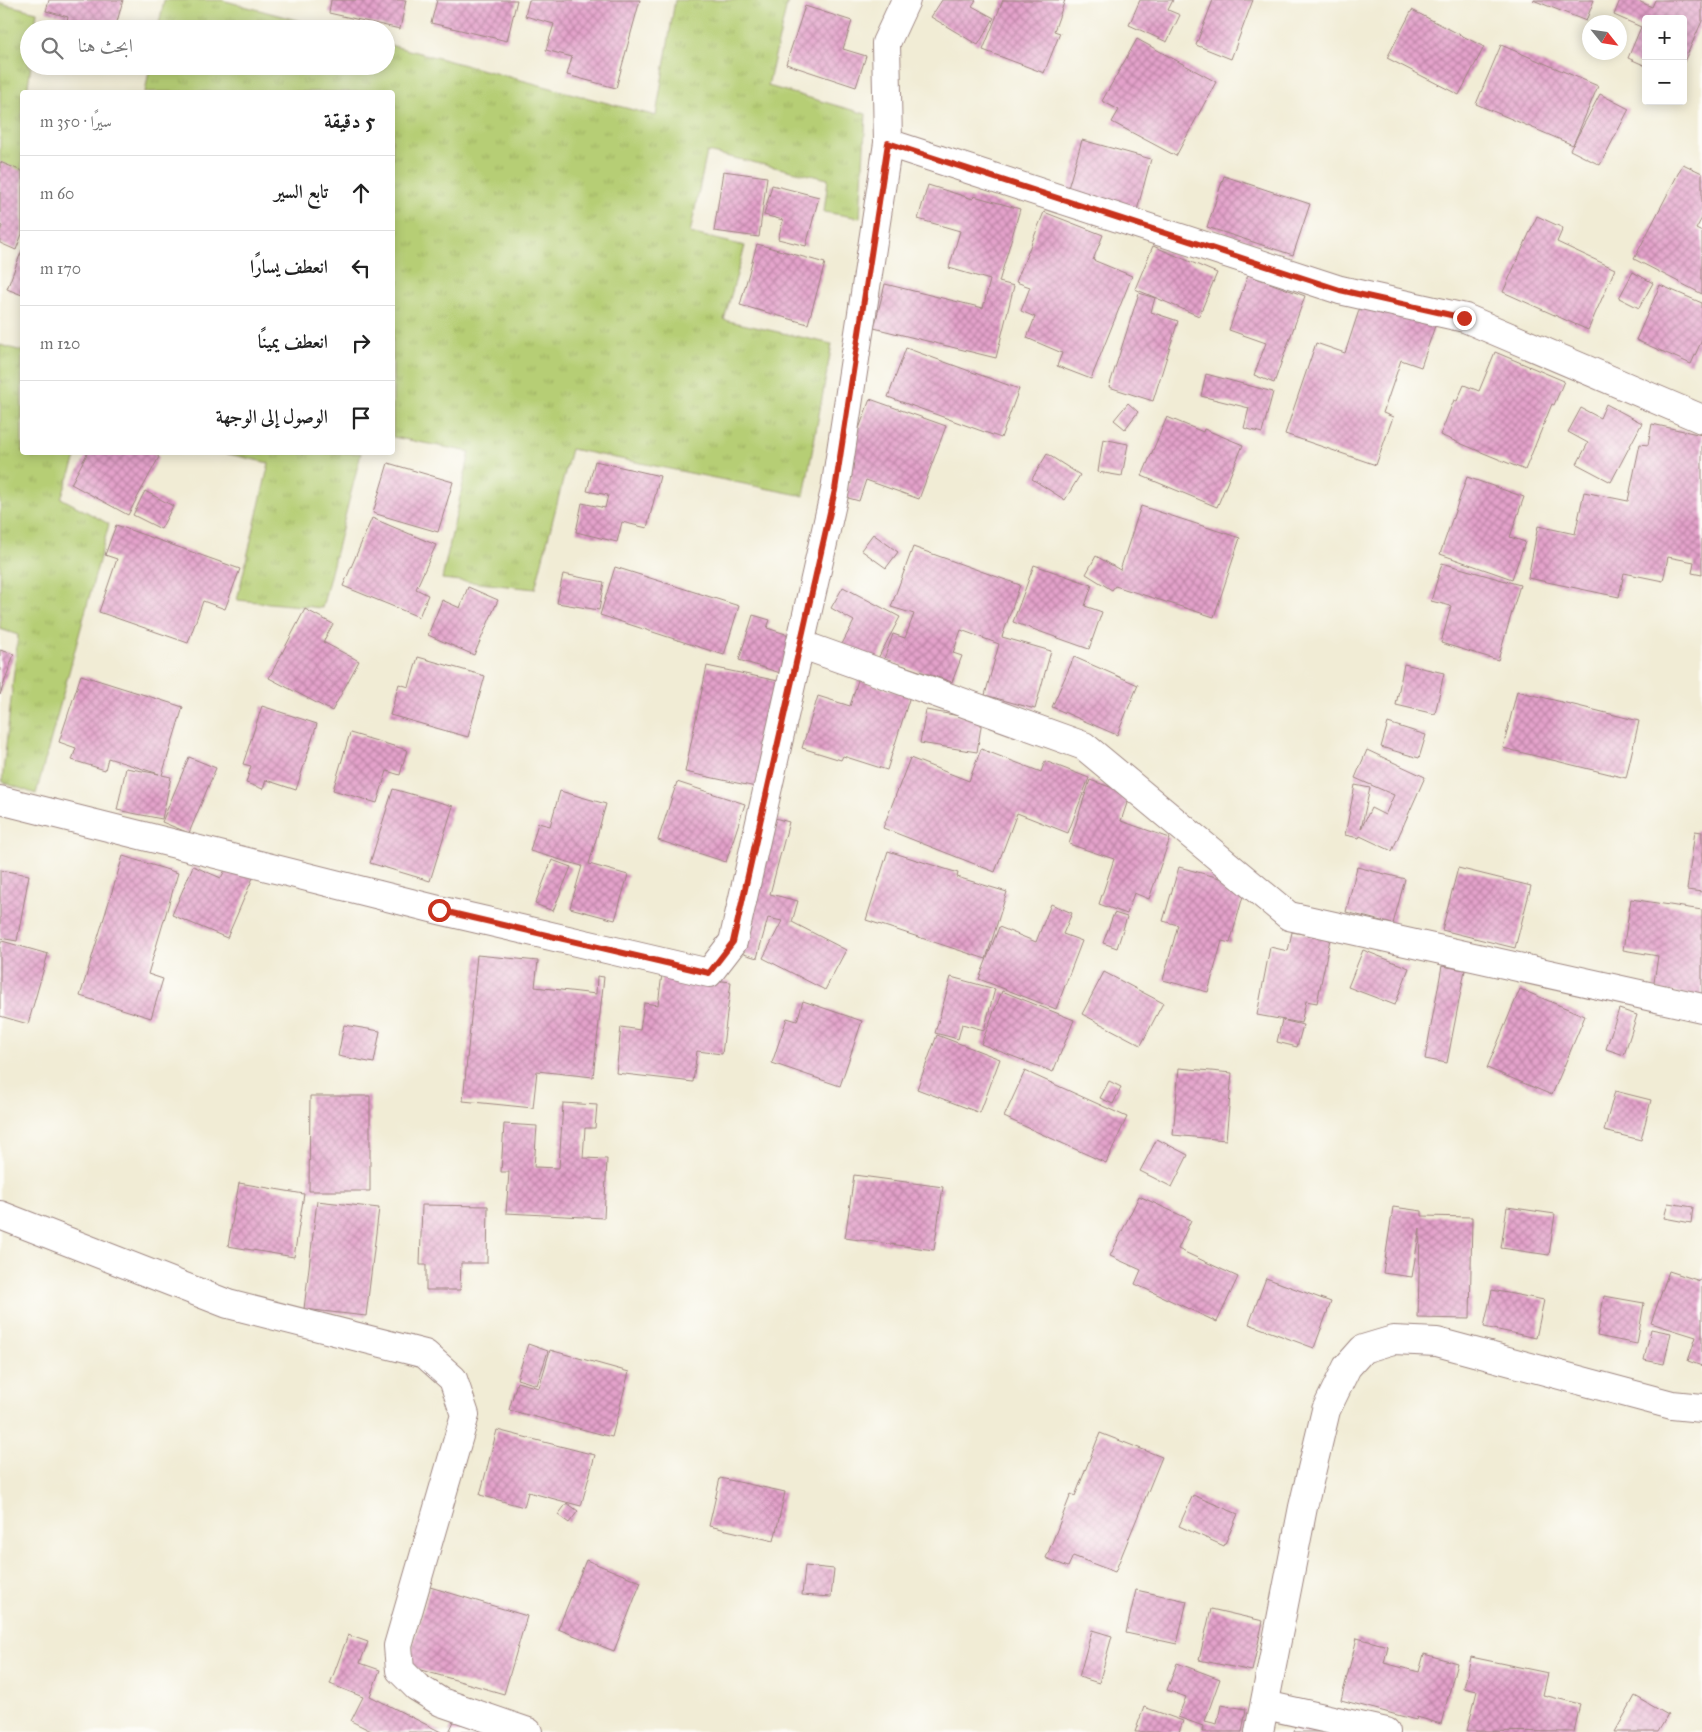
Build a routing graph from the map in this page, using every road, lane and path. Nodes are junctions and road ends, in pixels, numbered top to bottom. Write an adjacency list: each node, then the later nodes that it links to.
1 (906, 0): 2 (street)
2 (888, 143): 3 (street); 4 (street)
3 (1702, 419)
4 (800, 644): 5 (street); 6 (street)
5 (0, 800)
6 (1702, 1008)
7 (0, 1215): 10 (street)
8 (1702, 1408): 9 (street)
9 (1264, 1705): 11 (street); 12 (street)
10 (528, 1732)
11 (1259, 1732)
12 (1386, 1732)

